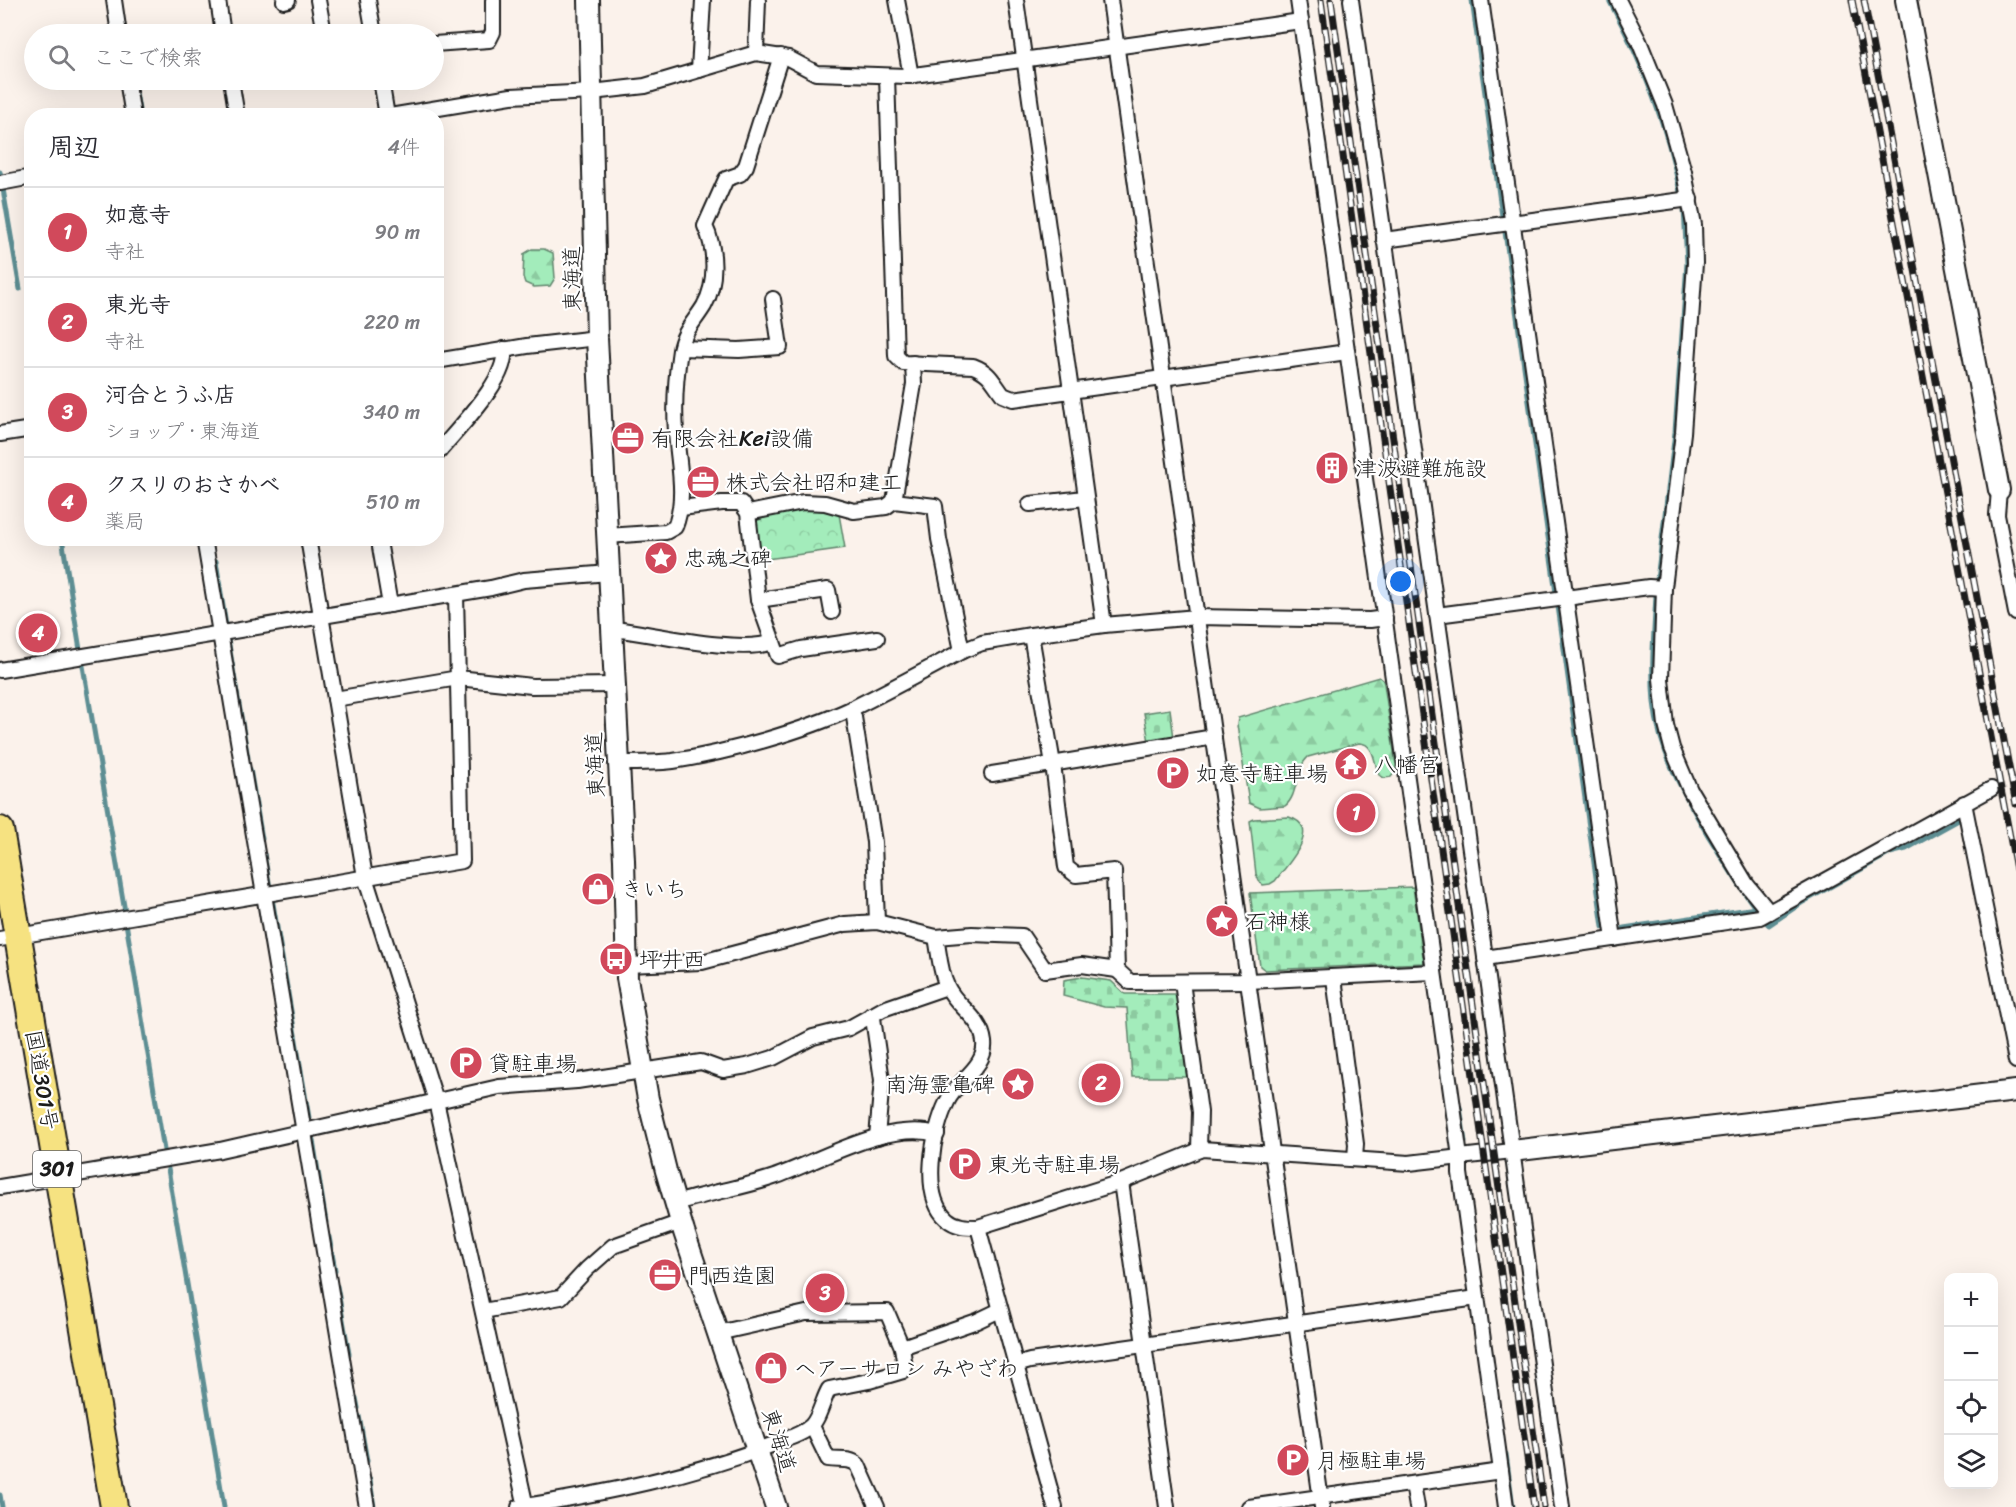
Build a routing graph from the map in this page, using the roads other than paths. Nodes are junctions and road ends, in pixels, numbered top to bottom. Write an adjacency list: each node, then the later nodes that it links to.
1 (114, 0): 18 (street)
2 (218, 0): 19 (street)
3 (318, 0): 20 (street)
4 (368, 0): 21 (street)
5 (493, 0): 22 (street)
6 (589, 0): 33 (main road, 東海道)
7 (703, 0): 27 (street)
8 (758, 0): 24 (street)
9 (897, 0): 29 (street)
10 (1016, 0): 26 (street)
11 (1110, 0): 23 (street)
12 (1298, 0): 17 (street)
13 (1351, 0): 42 (street)
14 (1481, 0): 41 (street)
15 (1618, 0): 40 (street)
16 (1906, 0): 55 (main road)
17 (1301, 21): 23 (street); 47 (street)
18 (118, 24)
19 (222, 24)
20 (322, 24)
21 (372, 24)
22 (444, 43)
23 (1117, 47): 26 (street); 50 (street)
24 (756, 52): 25 (street); 27 (street)
25 (781, 56): 28 (street); 45 (street)
26 (1024, 60): 29 (street); 51 (street)
27 (699, 70): 33 (street)
28 (887, 76): 29 (street); 49 (street)
29 (911, 76)
30 (129, 90): 34 (street)
31 (233, 90): 35 (street)
32 (383, 90): 36 (street)
33 (592, 92): 37 (street); 44 (main road, 東海道)
34 (132, 108)
35 (236, 108)
36 (387, 108)
37 (438, 108)
38 (24, 178): 39 (street)
39 (0, 183)
40 (1690, 199): 41 (street); 66 (street)
41 (1513, 223): 42 (street); 68 (street)
42 (1384, 240): 73 (street)
43 (773, 299): 45 (street)
44 (597, 339): 46 (street); 61 (main road, 東海道)
45 (681, 348): 59 (street)
46 (504, 350): 48 (street); 54 (street)
47 (1347, 352): 50 (street); 76 (street)
48 (444, 360)
49 (913, 363): 51 (street); 57 (street)
50 (1163, 378): 51 (street); 75 (street)
51 (1071, 391): 56 (street)
52 (24, 430): 53 (street)
53 (0, 434)
54 (444, 445)
55 (1999, 490): 72 (street)
56 (1086, 498): 58 (street); 77 (street)
57 (894, 501): 60 (street); 83 (street)
58 (1030, 504)
59 (681, 507): 60 (street); 61 (street)
60 (748, 513): 69 (street)
61 (607, 536): 65 (main road, 東海道)
62 (205, 546): 79 (street)
63 (309, 546): 74 (street)
64 (380, 546): 70 (street)
65 (609, 573): 67 (street); 78 (main road, 東海道)
66 (1664, 588): 68 (street); 98 (street)
67 (456, 594): 70 (street); 85 (street)
68 (1566, 598): 73 (street); 102 (street)
69 (758, 600): 71 (street); 82 (street)
70 (390, 605): 74 (street)
71 (832, 612)
72 (2016, 613)
73 (1437, 615): 103 (street)
74 (321, 616): 79 (street); 87 (street)
75 (1197, 617): 76 (street); 77 (street); 89 (street)
76 (1384, 618): 106 (street)
77 (1104, 625): 80 (street)
78 (612, 630): 82 (street); 86 (main road, 東海道)
79 (220, 633): 84 (street); 97 (street)
80 (1031, 635): 83 (street); 91 (street)
81 (877, 638): 82 (street)
82 (773, 642)
83 (962, 651): 88 (street)
84 (0, 670)
85 (458, 678): 86 (street); 87 (street); 96 (street)
86 (615, 685): 90 (main road, 東海道)
87 (335, 699): 96 (street)
88 (851, 709): 90 (street); 99 (street)
89 (1214, 737): 91 (street); 108 (street)
90 (619, 763): 104 (main road, 東海道)
91 (1053, 764): 92 (street); 105 (street)
92 (992, 774)
93 (1991, 789): 94 (street)
94 (1964, 803): 98 (street); 112 (street)
95 (0, 830): 100 (highway, 国道301号 / 301)
96 (365, 877): 97 (street); 115 (street)
97 (264, 894): 100 (street); 116 (street)
98 (1769, 912): 102 (street)
99 (877, 922): 101 (street); 104 (street)
100 (9, 937): 124 (highway, 国道301号 / 301)
101 (936, 937): 105 (street); 110 (street)
102 (1614, 939): 103 (street)
103 (1485, 958): 120 (street)
104 (626, 965): 113 (main road, 東海道)
105 (1117, 970): 109 (street)
106 (1434, 972): 107 (street); 122 (street)
107 (1334, 978): 108 (street); 123 (street)
108 (1248, 981): 109 (street); 121 (street)
109 (1182, 982): 119 (street)
110 (947, 987): 111 (street); 117 (street)
111 (871, 1015): 113 (street); 118 (street)
112 (2016, 1061)
113 (642, 1071): 115 (street); 127 (main road, 東海道)
114 (2016, 1091): 120 (main road)
115 (436, 1101): 116 (street); 132 (street)
116 (304, 1131): 124 (street); 144 (street)
117 (936, 1134): 118 (street); 129 (street)
118 (877, 1137): 127 (street)
119 (1199, 1150): 121 (street); 125 (street)
120 (1512, 1151): 122 (street); 153 (street)
121 (1272, 1153): 123 (street); 133 (street)
122 (1460, 1157): 123 (street); 130 (street)
123 (1355, 1159)
124 (58, 1178): 126 (street); 143 (highway, 国道301号 / 301)
125 (1121, 1182): 129 (street); 135 (street)
126 (0, 1187)
127 (676, 1203): 128 (main road, 東海道)
128 (681, 1222): 132 (street); 134 (main road, 東海道)
129 (978, 1227): 131 (street)
130 (1477, 1298): 133 (street); 140 (street)
131 (1000, 1310): 136 (street); 137 (street)
132 (483, 1311): 145 (street)
133 (1296, 1324): 135 (street); 142 (street)
134 (718, 1333): 136 (street); 139 (main road, 東海道)
135 (1144, 1345): 137 (street); 149 (street)
136 (902, 1347): 138 (street)
137 (1016, 1365): 148 (street)
138 (812, 1426): 139 (street); 147 (street)
139 (757, 1451): 145 (street); 146 (main road, 東海道)
140 (1501, 1472): 141 (street); 152 (street)
141 (1413, 1484): 142 (street); 151 (street)
142 (1321, 1502): 150 (street)
143 (114, 1507)
144 (367, 1507)
145 (524, 1507)
146 (776, 1507)
147 (877, 1507)
148 (1055, 1507)
149 (1167, 1507)
150 (1249, 1507)
151 (1417, 1507)
152 (1506, 1507)
153 (1562, 1507)

